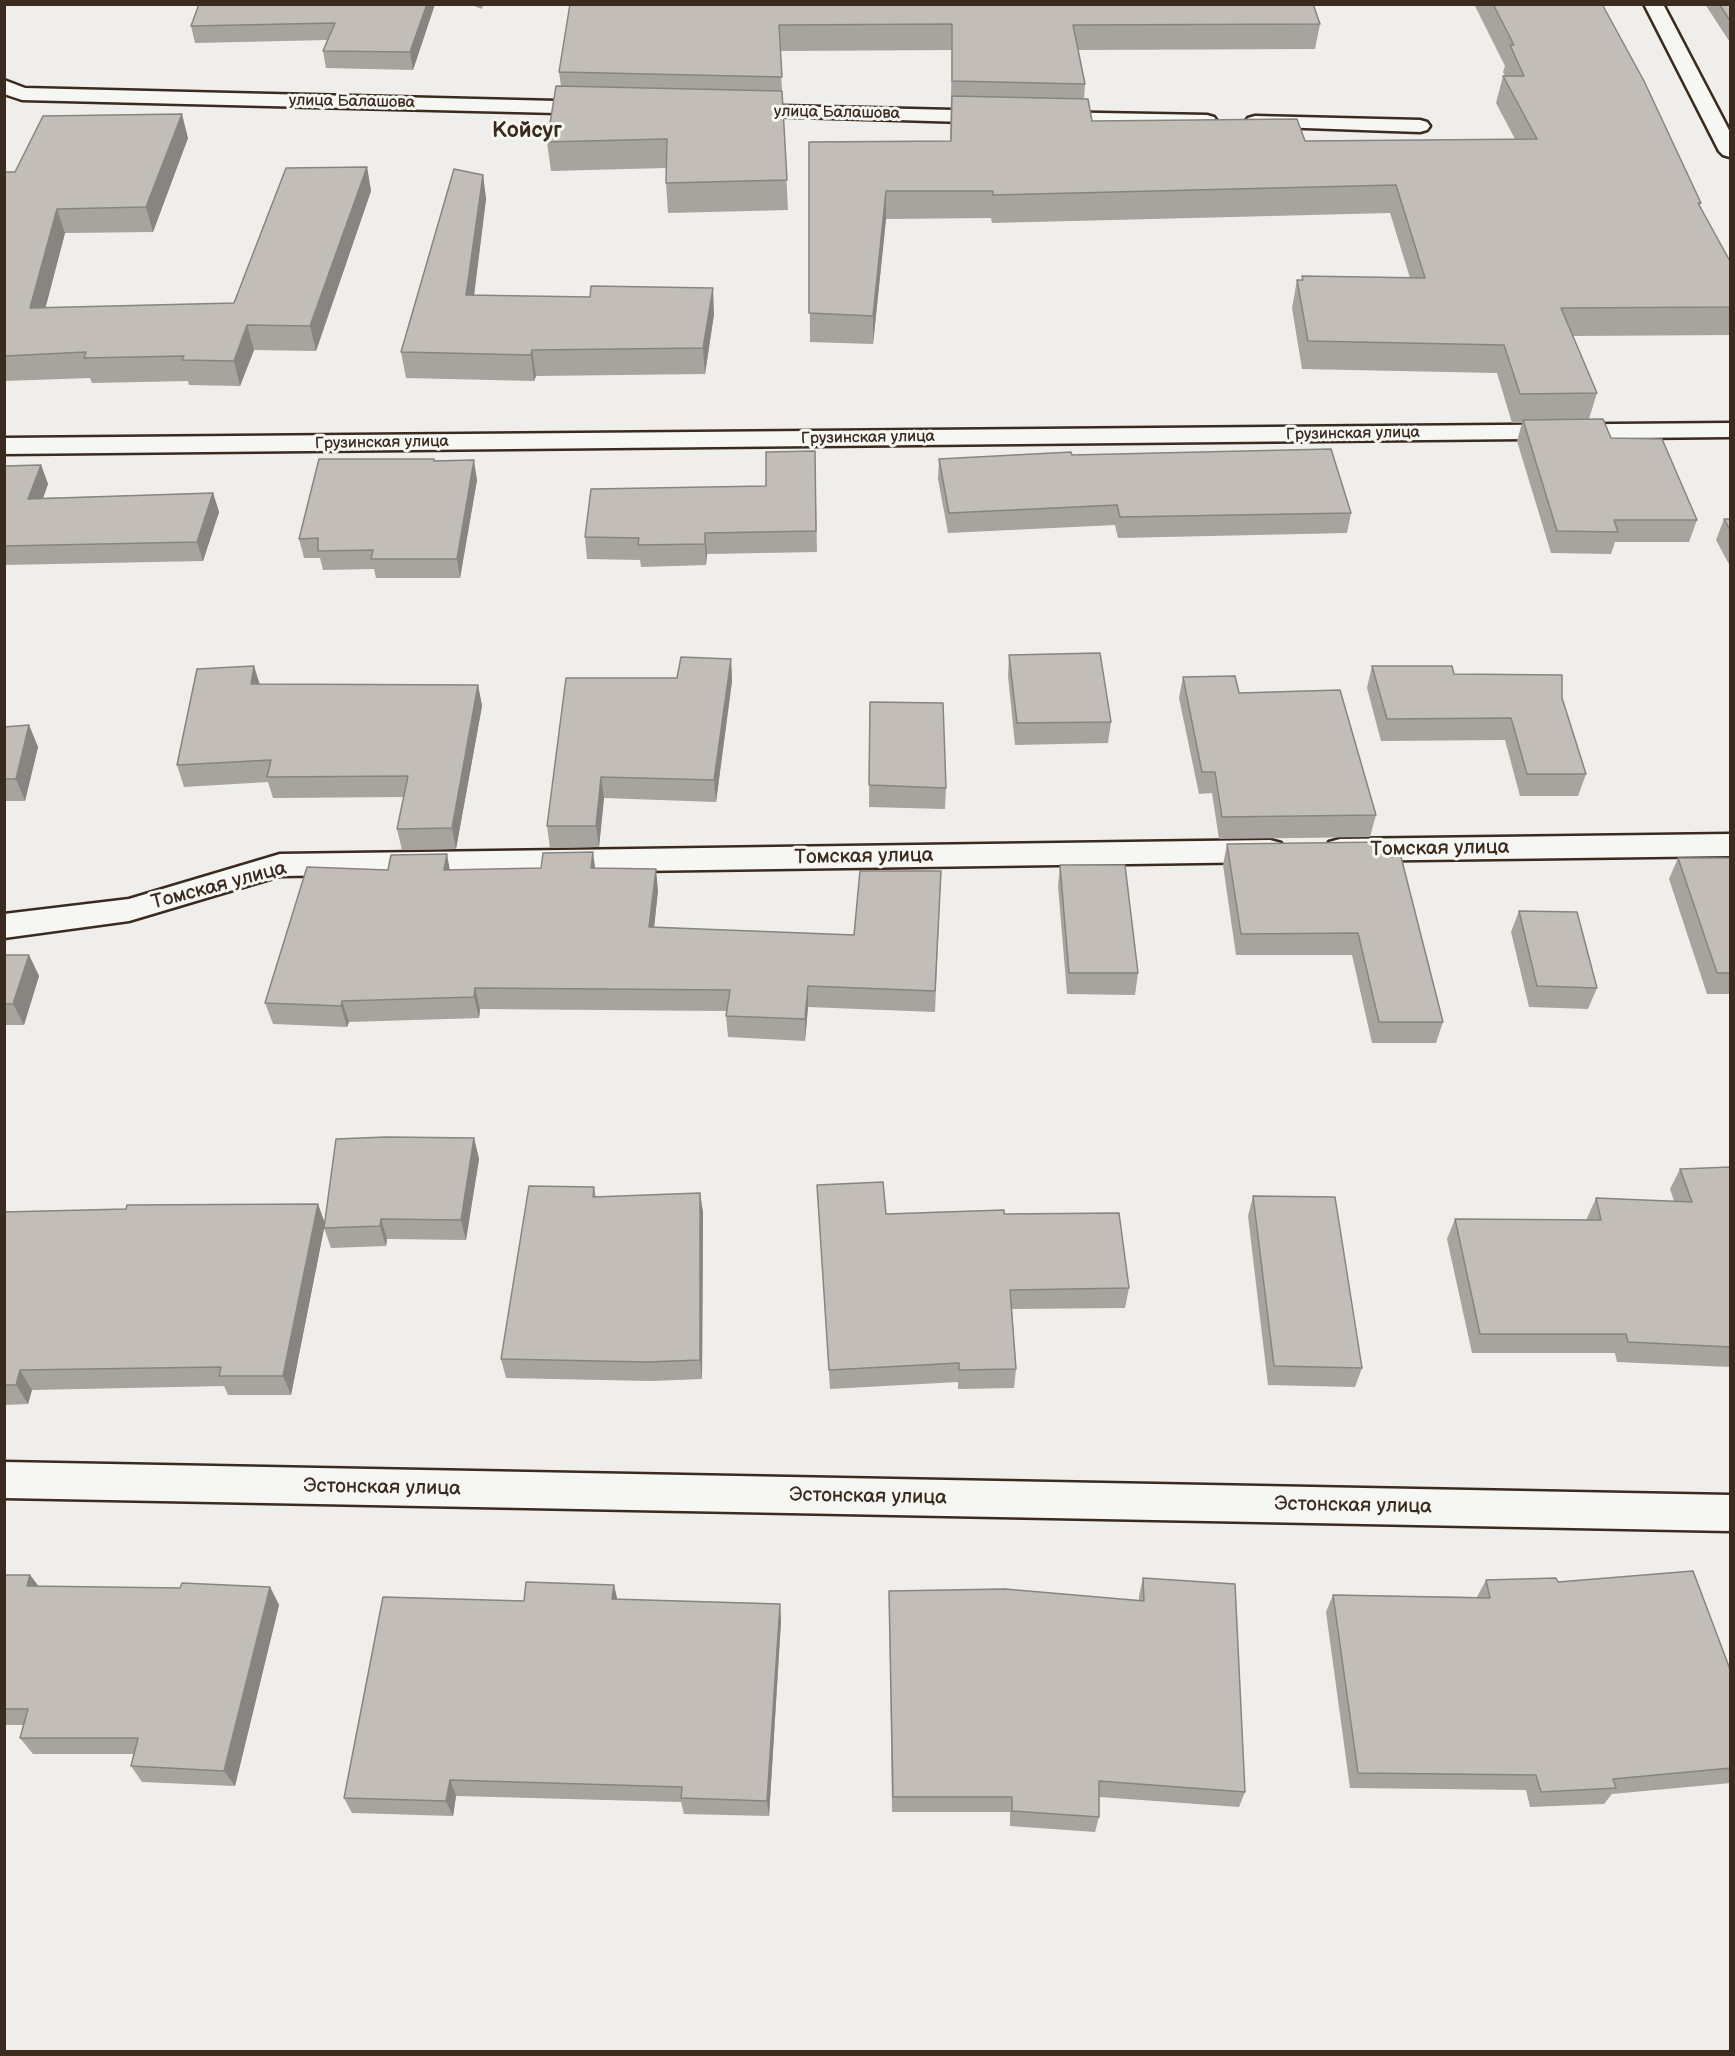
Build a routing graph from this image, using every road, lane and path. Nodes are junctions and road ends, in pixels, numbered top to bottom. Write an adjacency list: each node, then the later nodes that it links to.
1 (1653, 4): 6 (street)
2 (4, 86): 3 (street, улица Балашова)
3 (619, 108)
4 (715, 110): 5 (street, улица Балашова)
5 (1420, 126)
6 (1731, 151)
7 (1731, 430): 8 (street, Грузинская улица)
8 (4, 446)
9 (1731, 845): 10 (street, Томская улица)
10 (4, 926)
11 (4, 1480): 12 (street, Эстонская улица)
12 (1731, 1513)

